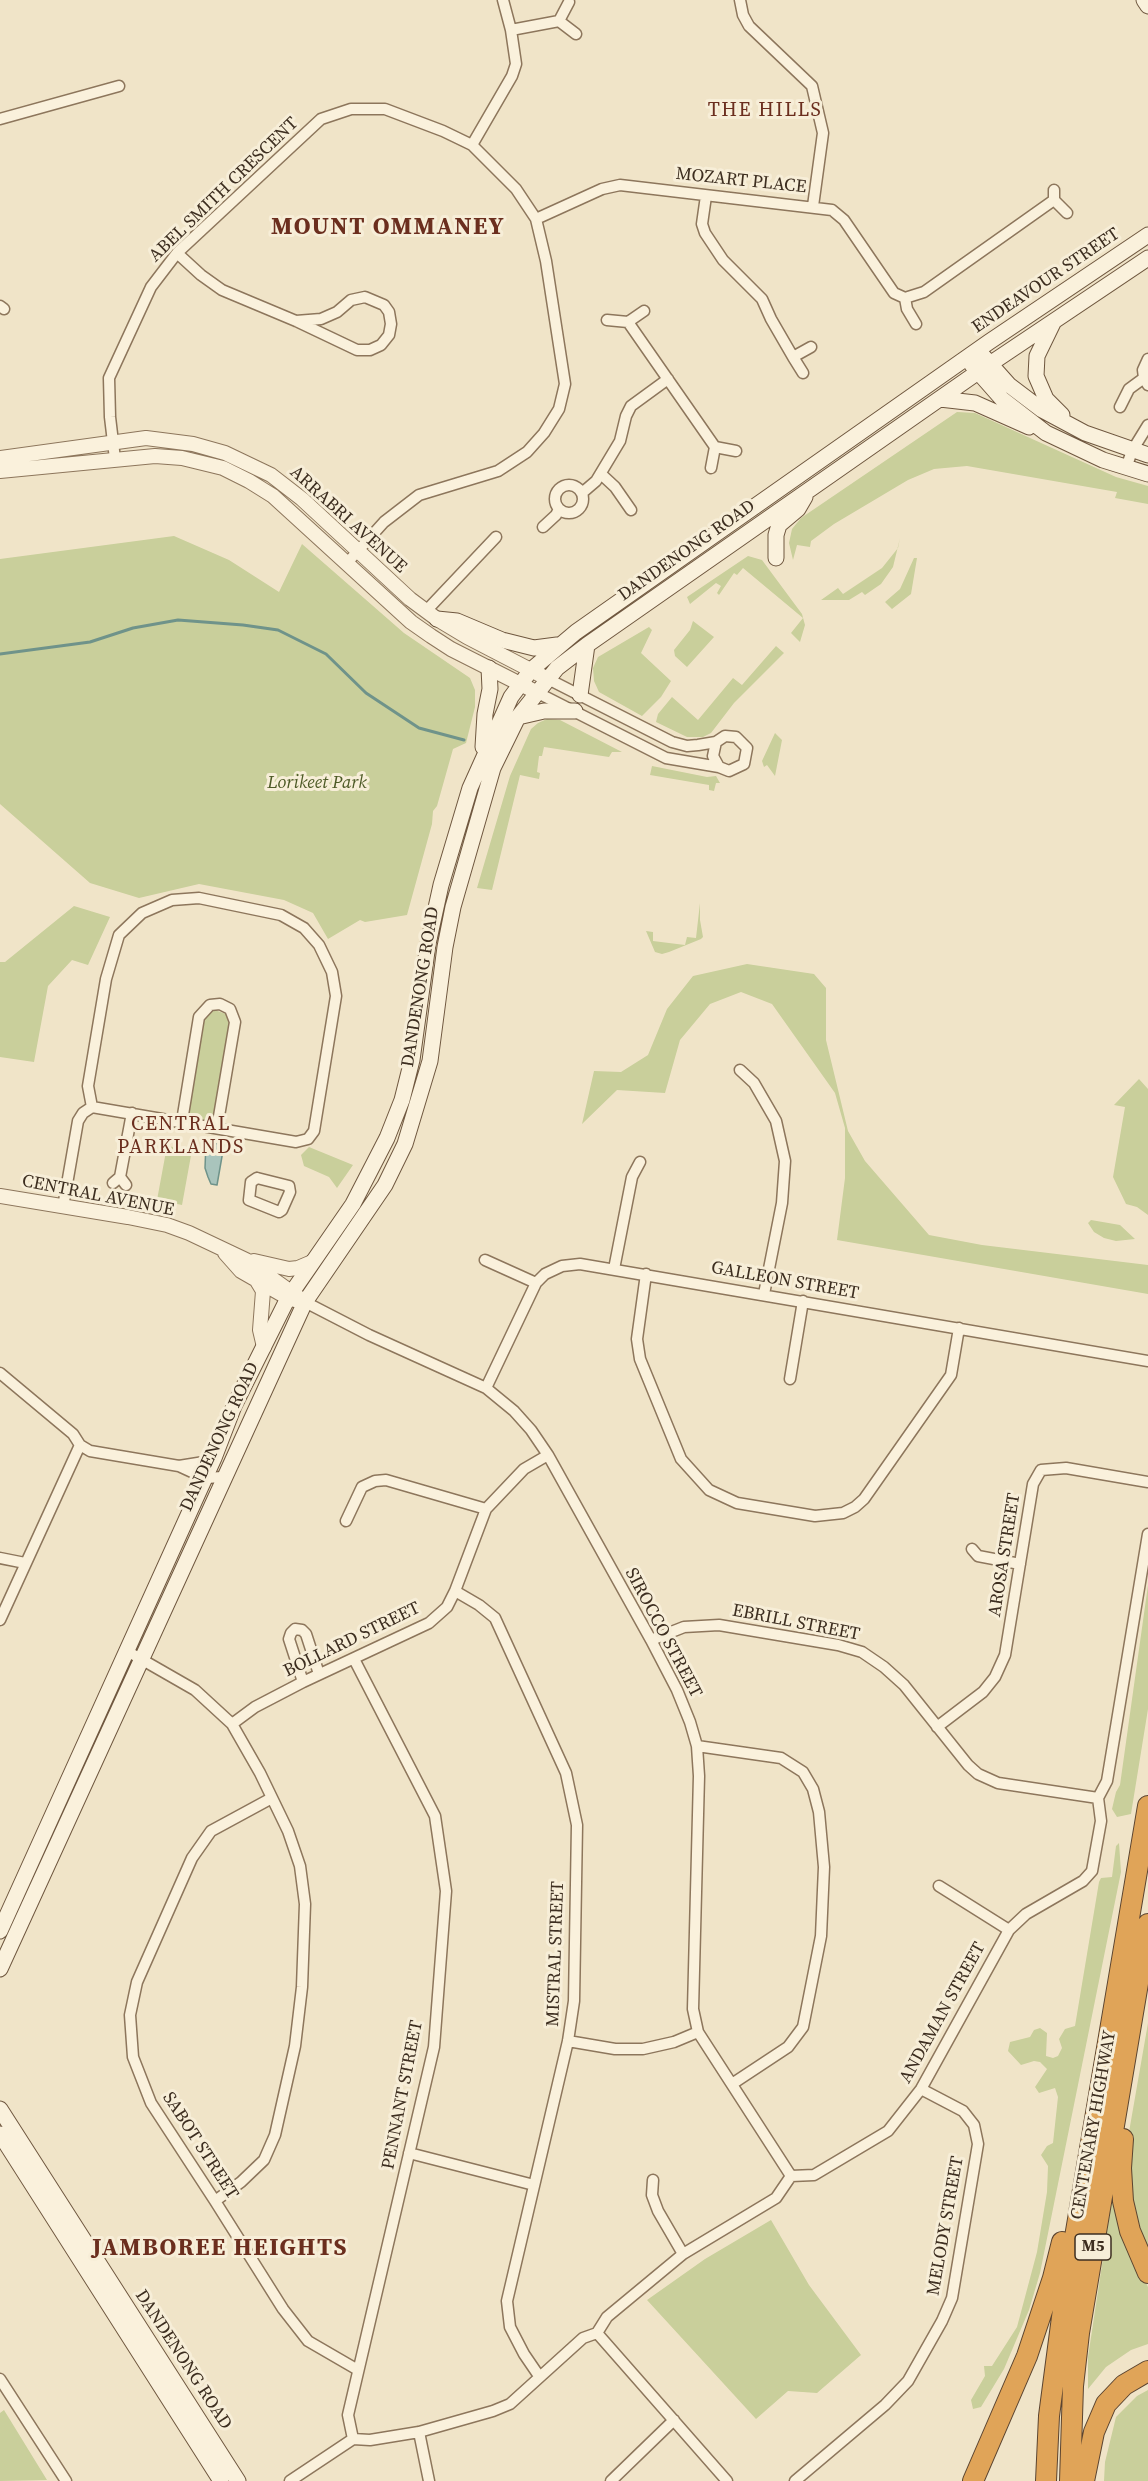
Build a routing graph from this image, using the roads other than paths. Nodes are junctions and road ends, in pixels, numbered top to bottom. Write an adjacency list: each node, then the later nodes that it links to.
1 (503, 0): 7 (street)
2 (740, 0): 13 (street)
3 (1144, 0): 5 (main road)
4 (570, 2): 6 (street)
5 (1148, 6)
6 (559, 21): 7 (street); 8 (street)
7 (511, 30): 11 (street)
8 (576, 34)
9 (119, 86): 10 (street)
10 (0, 119)
11 (472, 145): 15 (street, ABEL SMITH CRESCENT); 17 (street, ABEL SMITH CRESCENT)
12 (706, 196): 13 (street, MOZART PLACE); 15 (street, MOZART PLACE); 28 (street)
13 (813, 206): 19 (street, MOZART PLACE)
14 (1067, 213): 19 (street)
15 (536, 219): 57 (street, ABEL SMITH CRESCENT)
16 (1148, 235): 27 (main road, ENDEAVOUR STREET)
17 (177, 253): 22 (street); 39 (street, ABEL SMITH CRESCENT)
18 (1148, 258): 23 (main road, ENDEAVOUR STREET)
19 (905, 298): 25 (street, MOZART PLACE)
20 (644, 311): 24 (street)
21 (607, 320): 24 (street)
22 (296, 321): 22 (street)
23 (1055, 321): 30 (main road, ENDEAVOUR STREET); 37 (main road)
24 (628, 322): 32 (street)
25 (916, 324)
26 (811, 346): 28 (street)
27 (972, 354): 30 (main road); 61 (main road, DANDENONG ROAD)
28 (793, 357): 31 (street)
29 (1148, 359): 33 (street)
30 (987, 366): 34 (main road, DANDENONG ROAD); 37 (main road); 38 (main road)
31 (803, 373)
32 (668, 379): 40 (street); 49 (street)
33 (1146, 382): 35 (street)
34 (940, 399): 38 (main road); 51 (main road, DANDENONG ROAD)
35 (1120, 407)
36 (1148, 426): 42 (street)
37 (1083, 432): 42 (main road)
38 (1046, 433): 47 (main road)
39 (113, 443): 44 (street, ARRABRI AVENUE); 45 (street, ABEL SMITH CRESCENT); 57 (street, ARRABRI AVENUE)
40 (715, 447): 41 (street); 46 (street)
41 (736, 451)
42 (1132, 451): 43 (main road); 47 (street)
43 (1148, 455)
44 (0, 458)
45 (115, 459): 48 (street, ARRABRI AVENUE); 59 (street, ARRABRI AVENUE)
46 (711, 468)
47 (1126, 468): 50 (main road)
48 (0, 471)
49 (601, 474): 52 (street); 54 (street)
50 (1148, 474)
51 (810, 490): 58 (main road); 62 (main road, DANDENONG ROAD)
52 (582, 493): 53 (street); 53 (street)
53 (560, 509): 55 (street)
54 (631, 510)
55 (543, 527)
56 (496, 537): 60 (street)
57 (358, 551): 59 (street, ABEL SMITH CRESCENT); 60 (street, ARRABRI AVENUE)
58 (776, 558)
59 (347, 563): 63 (street, ARRABRI AVENUE)
60 (431, 615): 61 (main road); 64 (street, ARRABRI AVENUE)
61 (559, 644): 64 (main road, DANDENONG ROAD)
62 (587, 645): 65 (main road, DANDENONG ROAD); 68 (main road)
63 (489, 668): 66 (street, ARRABRI AVENUE); 72 (main road)
64 (531, 670): 65 (street, ARRABRI AVENUE); 66 (main road, DANDENONG ROAD)
65 (554, 682): 67 (main road, DANDENONG ROAD); 68 (street)
66 (520, 684): 67 (street, ARRABRI AVENUE); 72 (main road, DANDENONG ROAD)
67 (536, 692): 69 (street); 70 (main road, DANDENONG ROAD)
68 (580, 695): 71 (street)
69 (575, 711): 70 (main road); 73 (street)
70 (518, 717): 94 (main road, DANDENONG ROAD)
71 (716, 742): 73 (street); 73 (street)
72 (483, 756): 86 (main road, DANDENONG ROAD)
73 (719, 767)
74 (740, 1070): 91 (street)
75 (92, 1107): 76 (street); 78 (street); 82 (street)
76 (132, 1113): 77 (street); 80 (street)
77 (182, 1121): 78 (street); 78 (street)
78 (218, 1128)
79 (640, 1162): 87 (street)
80 (120, 1182)
81 (0, 1196): 82 (street, CENTRAL AVENUE)
82 (63, 1207): 83 (street, CENTRAL AVENUE)
83 (221, 1250): 84 (street, CENTRAL AVENUE); 89 (street, CENTRAL AVENUE)
84 (246, 1260): 86 (street, CENTRAL AVENUE); 92 (street, CENTRAL AVENUE)
85 (484, 1260): 90 (street)
86 (312, 1262): 92 (main road, DANDENONG ROAD)
87 (614, 1269): 88 (street, GALLEON STREET); 90 (street, GALLEON STREET)
88 (646, 1274): 91 (street, GALLEON STREET); 95 (street)
89 (258, 1281): 92 (street, CENTRAL AVENUE); 96 (street)
90 (536, 1283): 100 (street)
91 (764, 1294): 93 (street, GALLEON STREET)
92 (290, 1295): 94 (street, CENTRAL AVENUE); 96 (main road, DANDENONG ROAD)
93 (803, 1301): 95 (street, GALLEON STREET); 99 (street)
94 (305, 1302): 100 (street, SIROCCO STREET); 105 (main road, DANDENONG ROAD)
95 (959, 1328): 97 (street, GALLEON STREET)
96 (264, 1347): 103 (main road, DANDENONG ROAD)
97 (1148, 1361)
98 (0, 1373): 101 (street)
99 (790, 1379)
100 (486, 1388): 102 (street, SIROCCO STREET)
101 (80, 1445): 104 (street); 113 (street)
102 (548, 1455): 108 (street, BOLLARD STREET); 117 (street, SIROCCO STREET)
103 (214, 1458): 104 (street); 106 (main road, DANDENONG ROAD)
104 (179, 1466): 106 (street)
105 (223, 1477): 106 (street); 118 (main road, DANDENONG ROAD)
106 (205, 1478): 118 (main road, DANDENONG ROAD)
107 (1148, 1482): 114 (street, AROSA STREET)
108 (486, 1509): 109 (street); 115 (street, BOLLARD STREET)
109 (346, 1521)
110 (1148, 1534): 125 (street, ANDAMAN STREET)
111 (972, 1549): 114 (street)
112 (0, 1558): 113 (street)
113 (25, 1563): 116 (street)
114 (1020, 1564): 123 (street, AROSA STREET)
115 (455, 1591): 119 (street, BOLLARD STREET); 135 (street, MISTRAL STREET)
116 (0, 1620)
117 (651, 1640): 123 (street, EBRILL STREET); 124 (street, SIROCCO STREET)
118 (134, 1655): 122 (street); 131 (main road, DANDENONG ROAD); 132 (main road, DANDENONG ROAD)
119 (354, 1659): 120 (street, BOLLARD STREET); 141 (street, PENNANT STREET)
120 (319, 1674): 121 (street, BOLLARD STREET); 121 (street)
121 (303, 1682): 122 (street, BOLLARD STREET)
122 (232, 1724): 126 (street)
123 (937, 1726): 125 (street, EBRILL STREET)
124 (697, 1746): 134 (street, SIROCCO STREET); 136 (street)
125 (1098, 1798): 130 (street, ANDAMAN STREET)
126 (270, 1799): 145 (street); 145 (street, SABOT STREET)
127 (1148, 1806): 140 (highway, CENTENARY HIGHWAY / M5)
128 (939, 1886): 130 (street)
129 (1148, 1924): 133 (highway, CENTENARY HIGHWAY / M5)
130 (1009, 1930): 137 (street, ANDAMAN STREET)
131 (0, 1931)
132 (0, 1969)
133 (1131, 2014): 147 (highway); 166 (highway, CENTENARY HIGHWAY / M5)
134 (698, 2032): 135 (street); 136 (street, SIROCCO STREET)
135 (568, 2041): 144 (street, MISTRAL STREET)
136 (732, 2084): 142 (street, SIROCCO STREET)
137 (921, 2089): 142 (street, ANDAMAN STREET); 163 (street, MELODY STREET)
138 (0, 2109): 158 (main road, DANDENONG ROAD)
139 (0, 2134): 157 (main road, DANDENONG ROAD)
140 (1092, 2135): 164 (highway); 165 (highway, CENTENARY HIGHWAY / M5)
141 (409, 2153): 144 (street); 149 (street, PENNANT STREET)
142 (791, 2176): 146 (street)
143 (653, 2180): 146 (street)
144 (534, 2185): 151 (street, MISTRAL STREET)
145 (215, 2200): 149 (street, SABOT STREET)
146 (683, 2254): 148 (street)
147 (1148, 2272)
148 (597, 2333): 151 (street); 153 (street)
149 (358, 2370): 155 (street, PENNANT STREET)
150 (1148, 2371): 167 (highway)
151 (539, 2376): 154 (street)
152 (0, 2379): 156 (street)
153 (674, 2420): 161 (street); 162 (street)
154 (419, 2432): 155 (street); 160 (street)
155 (353, 2439): 159 (street)
156 (66, 2481)
157 (222, 2481)
158 (238, 2481)
159 (290, 2481)
160 (429, 2481)
161 (611, 2481)
162 (727, 2481)
163 (795, 2481)
164 (973, 2481)
165 (1046, 2481)
166 (1070, 2481)
167 (1084, 2481)

